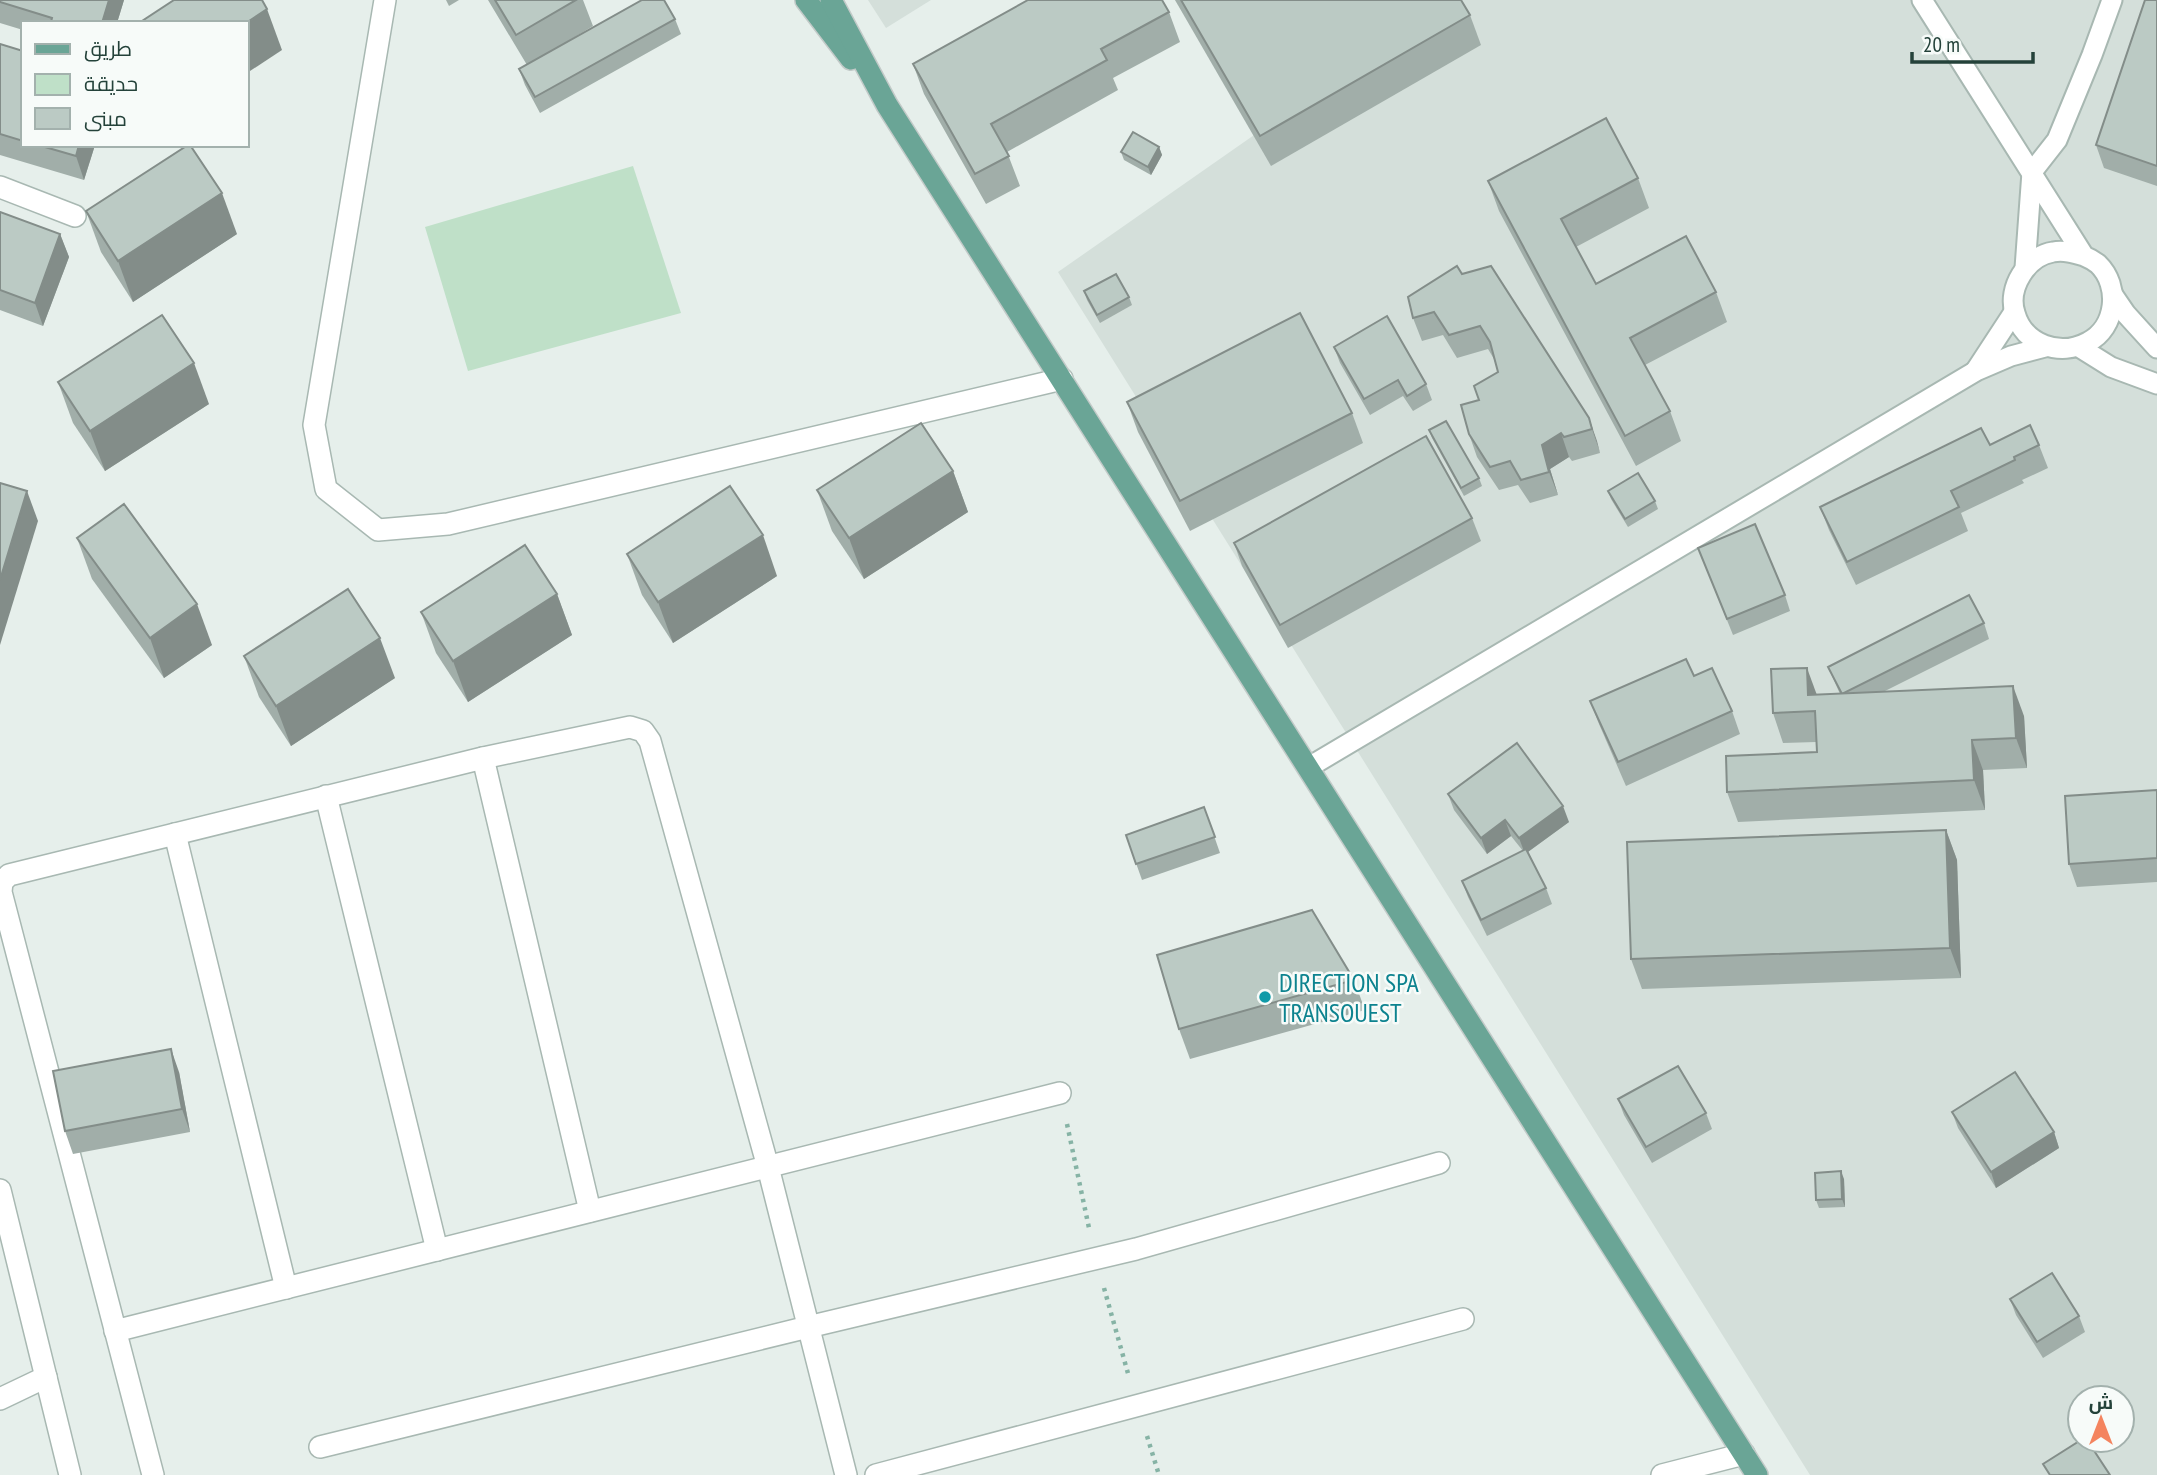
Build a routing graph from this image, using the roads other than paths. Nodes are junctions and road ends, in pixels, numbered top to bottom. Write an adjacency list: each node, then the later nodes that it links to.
1 (385, 0): 18 (street)
2 (806, 0): 6 (main road)
3 (831, 0): 6 (main road)
4 (1922, 0): 7 (lane)
5 (2112, 0): 7 (lane)
6 (887, 105): 18 (main road)
7 (2032, 172): 10 (lane); 11 (lane)
8 (0, 187): 9 (street)
9 (75, 216)
10 (2084, 256): 11 (lane); 12 (lane)
11 (2025, 268): 13 (lane)
12 (2113, 295): 15 (lane); 16 (lane)
13 (2014, 312): 14 (lane); 17 (lane)
14 (2045, 347): 15 (lane); 17 (lane)
15 (2078, 348): 19 (lane)
16 (2157, 348)
17 (1976, 371): 21 (lane)
18 (1062, 379): 21 (main road)
19 (2157, 384)
20 (483, 758): 22 (street); 26 (street); 28 (street)
21 (1309, 767): 37 (main road)
22 (326, 796): 23 (street); 29 (street)
23 (175, 834): 30 (street); 33 (street)
24 (1060, 1093): 26 (street)
25 (1439, 1163): 32 (street)
26 (768, 1167): 28 (street); 32 (street)
27 (2, 1204): 34 (street)
28 (590, 1211): 29 (street)
29 (437, 1250): 30 (street)
30 (286, 1288): 33 (street)
31 (1463, 1319): 41 (street)
32 (808, 1326): 36 (street); 40 (street)
33 (116, 1331): 39 (street)
34 (46, 1377): 35 (street); 38 (street)
35 (0, 1399)
36 (320, 1447)
37 (1744, 1454): 42 (street); 43 (main road)
38 (70, 1475)
39 (153, 1475)
40 (846, 1475)
41 (876, 1475)
42 (1662, 1475)
43 (1757, 1475)

